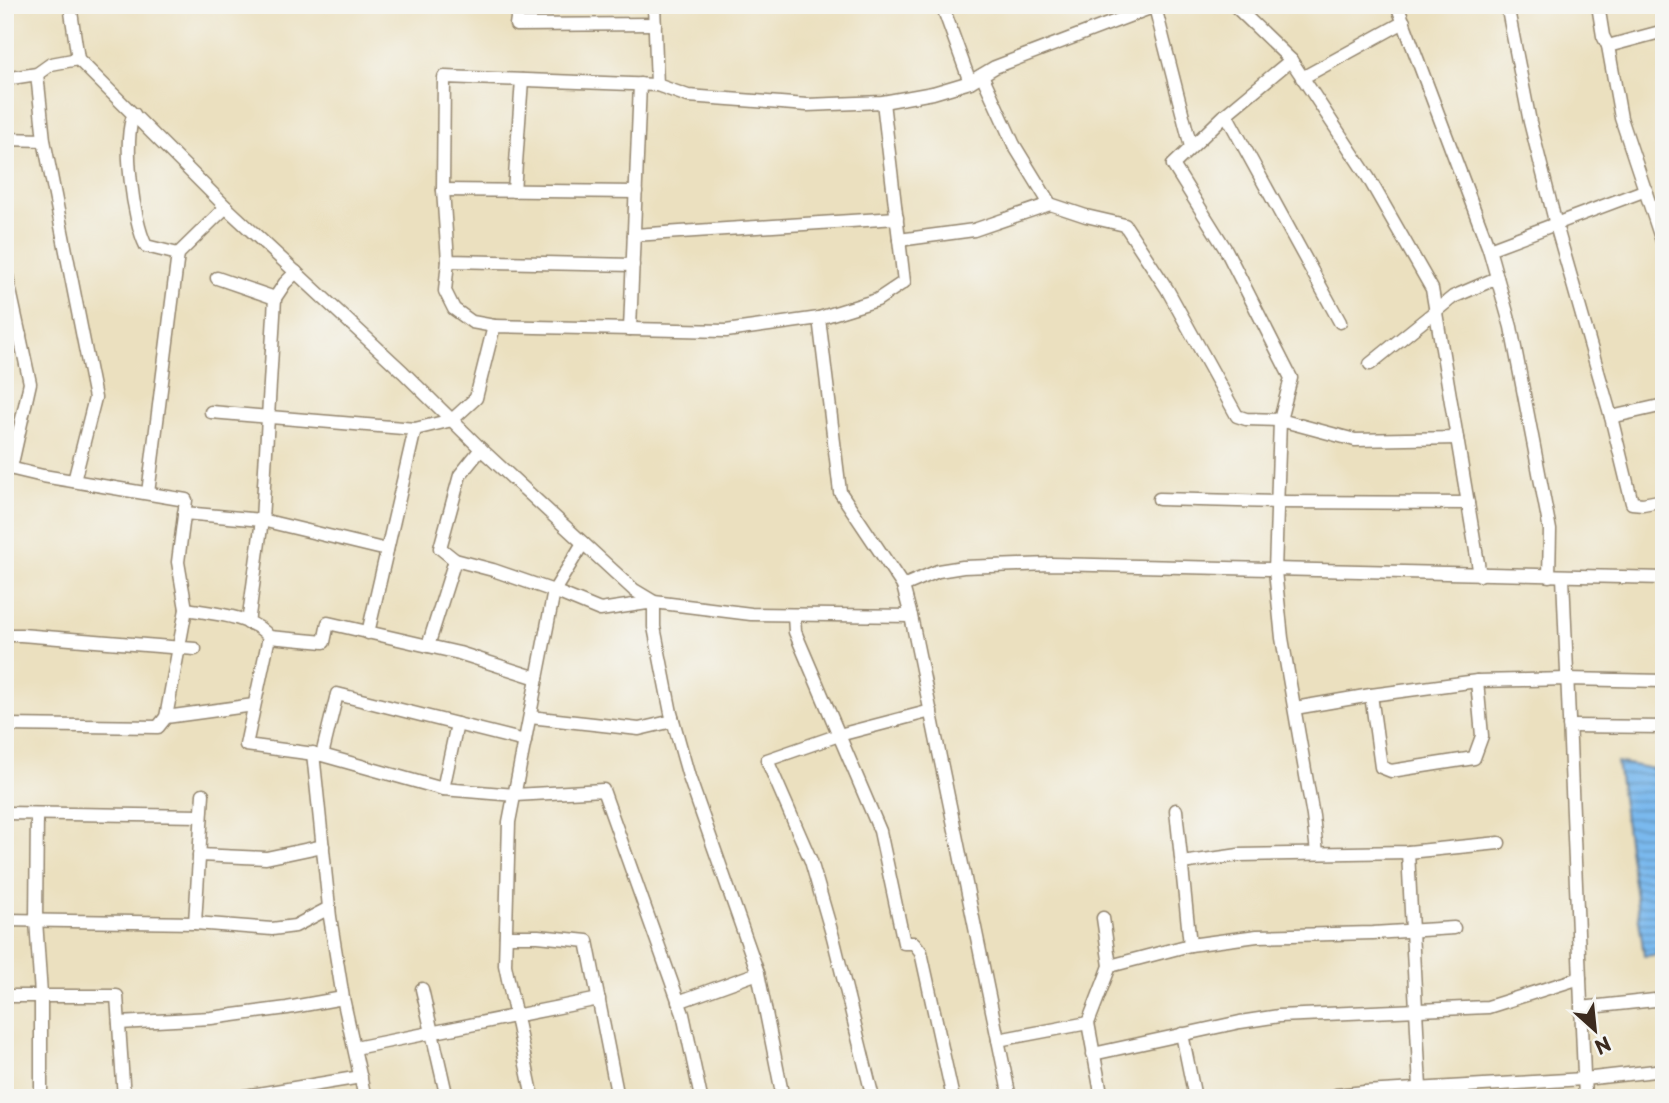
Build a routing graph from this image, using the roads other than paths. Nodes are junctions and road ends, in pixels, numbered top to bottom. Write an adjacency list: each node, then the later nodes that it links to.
1 (70, 5): 14 (street)
2 (519, 5): 11 (street)
3 (654, 5): 11 (street)
4 (942, 5): 21 (street)
5 (1234, 5): 15 (street)
6 (1397, 5): 10 (street)
7 (1507, 5): 37 (street)
8 (1598, 5): 13 (street)
9 (1157, 6): 17 (street); 29 (street)
10 (1404, 22): 18 (street); 41 (street)
11 (655, 24): 23 (street)
12 (1664, 31): 13 (street)
13 (1608, 46): 31 (street)
14 (78, 59): 16 (street); 25 (street)
15 (1291, 60): 18 (street); 26 (street)
16 (37, 74): 19 (street); 28 (street)
17 (982, 75): 21 (street); 34 (street)
18 (1302, 78): 50 (street)
19 (5, 79)
20 (522, 80): 22 (street); 30 (street); 32 (street)
21 (970, 82): 24 (street)
22 (640, 84): 23 (street); 33 (street)
23 (657, 85): 24 (street)
24 (883, 102): 36 (street)
25 (134, 114): 35 (street); 42 (street)
26 (1226, 114): 29 (street); 52 (street)
27 (5, 139): 28 (street)
28 (44, 139): 68 (street)
29 (1191, 147): 63 (street)
30 (443, 190): 32 (street); 43 (street)
31 (1646, 190): 37 (street); 40 (street)
32 (514, 191): 33 (street)
33 (636, 192): 38 (street)
34 (1050, 204): 39 (street); 63 (street)
35 (226, 208): 42 (street); 46 (street)
36 (897, 218): 38 (street); 39 (street)
37 (1556, 225): 41 (street); 61 (street)
38 (634, 235): 44 (street)
39 (899, 240): 51 (street)
40 (1664, 247)
41 (1489, 249): 48 (street)
42 (178, 254): 69 (street)
43 (448, 261): 44 (street); 53 (street)
44 (633, 265): 54 (street)
45 (5, 267): 56 (street)
46 (296, 272): 49 (street); 62 (street)
47 (216, 278): 49 (street)
48 (1497, 278): 50 (street); 81 (street)
49 (275, 298): 60 (street)
50 (1434, 310): 57 (street); 65 (street)
51 (819, 318): 54 (street); 83 (street)
52 (1340, 322)
53 (494, 326): 54 (street); 62 (street)
54 (630, 329)
55 (5, 334): 56 (street)
56 (20, 335): 67 (street)
57 (1370, 365)
58 (1664, 405): 61 (street)
59 (211, 412): 60 (street)
60 (269, 416): 64 (street); 75 (street)
61 (1611, 417): 71 (street)
62 (452, 420): 64 (street); 66 (street)
63 (1280, 420): 65 (street); 72 (street)
64 (415, 429): 77 (street)
65 (1457, 438): 73 (street)
66 (481, 449): 76 (street); 78 (street)
67 (8, 467): 68 (street)
68 (74, 481): 69 (street)
69 (148, 493): 74 (street)
70 (1159, 499): 72 (street)
71 (1664, 500)
72 (1277, 502): 73 (street); 79 (street)
73 (1468, 503): 80 (street)
74 (184, 513): 75 (street); 86 (street)
75 (262, 520): 77 (street); 89 (street)
76 (583, 543): 84 (street); 85 (street)
77 (387, 550): 90 (street)
78 (455, 560): 84 (street); 93 (street)
79 (1275, 571): 80 (street); 83 (street); 102 (street)
80 (1480, 575): 81 (street)
81 (1556, 576): 82 (street); 97 (street)
82 (1664, 578)
83 (903, 586): 88 (street)
84 (554, 591): 85 (street); 96 (street)
85 (654, 602): 87 (street); 106 (street)
86 (186, 609): 89 (street); 94 (street)
87 (794, 615): 88 (street); 111 (street)
88 (911, 616): 103 (street)
89 (248, 623): 92 (street)
90 (368, 633): 92 (street); 93 (street)
91 (5, 635): 94 (street)
92 (269, 637): 101 (street)
93 (428, 646): 96 (street)
94 (178, 648): 95 (street); 104 (street)
95 (195, 649)
96 (537, 678): 105 (street)
97 (1567, 680): 98 (street); 99 (street); 109 (street)
98 (1477, 681): 100 (street); 100 (street)
99 (1664, 681)
100 (1371, 695): 102 (street)
101 (254, 705): 104 (street); 113 (street)
102 (1295, 708): 124 (street)
103 (931, 711): 111 (street); 153 (street)
104 (166, 717): 107 (street)
105 (530, 717): 106 (street); 112 (street)
106 (673, 721): 137 (street)
107 (5, 724)
108 (457, 724): 112 (street); 113 (street); 114 (street)
109 (1569, 726): 110 (street); 138 (street)
110 (1664, 727)
111 (839, 735): 170 (street); 171 (street)
112 (525, 741): 116 (street)
113 (317, 754): 114 (street); 122 (street)
114 (443, 789): 116 (street)
115 (203, 794): 120 (street)
116 (515, 794): 134 (street); 145 (street)
117 (1176, 810): 126 (street)
118 (5, 813): 119 (street)
119 (37, 814): 120 (street); 130 (street)
120 (201, 816): 125 (street)
121 (1499, 843): 123 (street)
122 (323, 846): 125 (street); 127 (street)
123 (1408, 852): 124 (street); 133 (street)
124 (1317, 853): 126 (street)
125 (199, 855): 131 (street)
126 (1182, 863): 135 (street)
127 (329, 908): 131 (street); 142 (street)
128 (1103, 918): 136 (street)
129 (5, 920): 130 (street)
130 (37, 920): 131 (street); 140 (street)
131 (195, 923)
132 (1454, 928): 133 (street)
133 (1411, 931): 135 (street); 147 (street)
134 (506, 936): 143 (street); 148 (street)
135 (1190, 945): 136 (street)
136 (1110, 966): 150 (street)
137 (758, 973): 145 (street); 169 (street)
138 (1580, 978): 146 (street); 147 (street)
139 (422, 989): 151 (street)
140 (41, 995): 141 (street); 149 (street); 161 (street)
141 (5, 996)
142 (343, 998): 149 (street); 154 (street)
143 (598, 999): 148 (street); 167 (street)
144 (1664, 999): 146 (street)
145 (678, 1002): 168 (street)
146 (1581, 1007): 158 (street)
147 (1415, 1010): 152 (street); 159 (street)
148 (516, 1016): 151 (street); 166 (street)
149 (119, 1023): 162 (street)
150 (1088, 1023): 153 (street); 155 (street)
151 (432, 1032): 154 (street); 165 (street)
152 (1182, 1034): 155 (street); 174 (street)
153 (998, 1040): 172 (street)
154 (355, 1048): 157 (street)
155 (1094, 1054): 173 (street)
156 (1664, 1070): 158 (street)
157 (361, 1077): 163 (street); 164 (street)
158 (1584, 1079): 159 (street); 175 (street)
159 (1420, 1088): 160 (street)
160 (1333, 1097)
161 (41, 1098)
162 (124, 1098)
163 (233, 1098)
164 (365, 1098)
165 (447, 1098)
166 (533, 1098)
167 (618, 1098)
168 (701, 1098)
169 (783, 1098)
170 (873, 1098)
171 (953, 1098)
172 (1010, 1098)
173 (1102, 1098)
174 (1195, 1098)
175 (1585, 1098)

